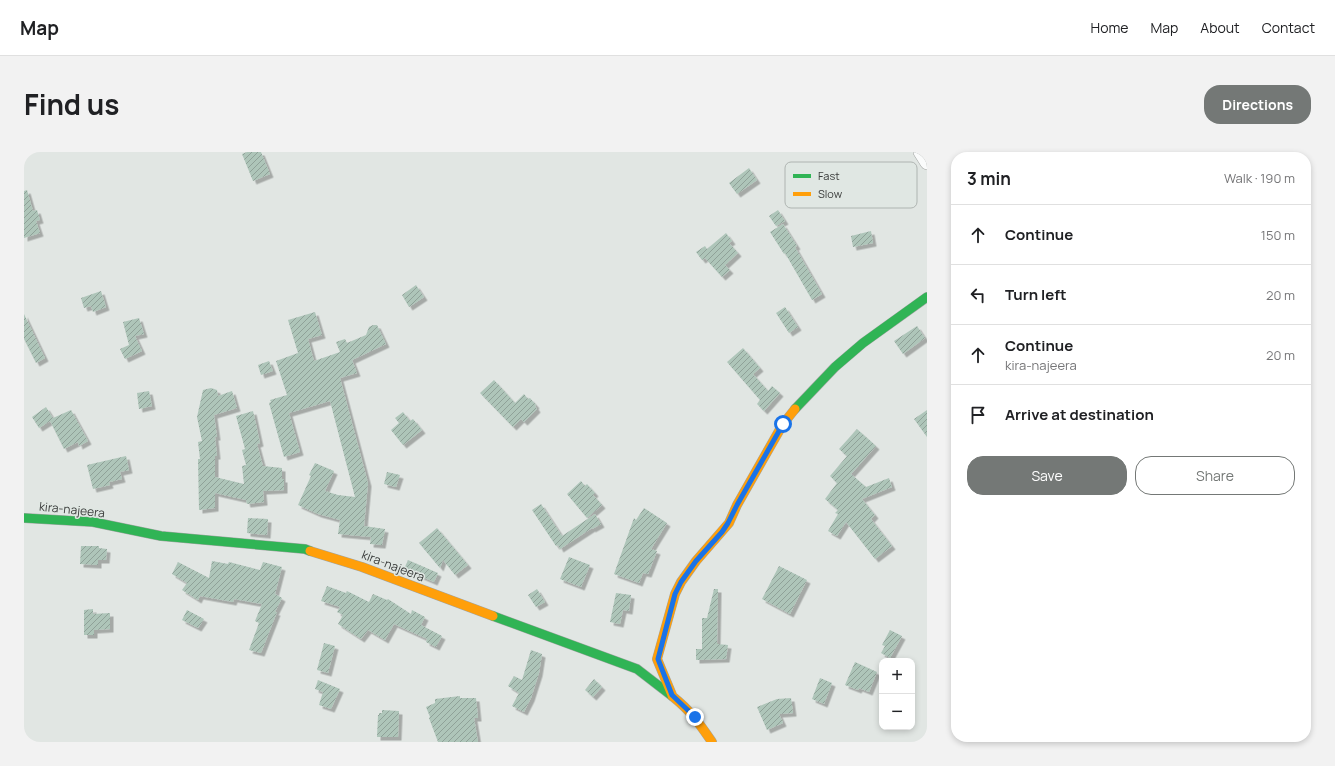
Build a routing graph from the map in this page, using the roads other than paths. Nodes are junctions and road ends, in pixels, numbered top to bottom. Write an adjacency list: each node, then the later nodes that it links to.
1 (920, 152): 2 (street)
2 (927, 163)
3 (927, 297): 5 (street)
4 (24, 518): 6 (street, kira-najeera)
5 (658, 659): 6 (street); 7 (street)
6 (637, 669): 7 (street, kira-najeera)
7 (672, 695): 8 (street, kira-najeera)
8 (712, 742)

